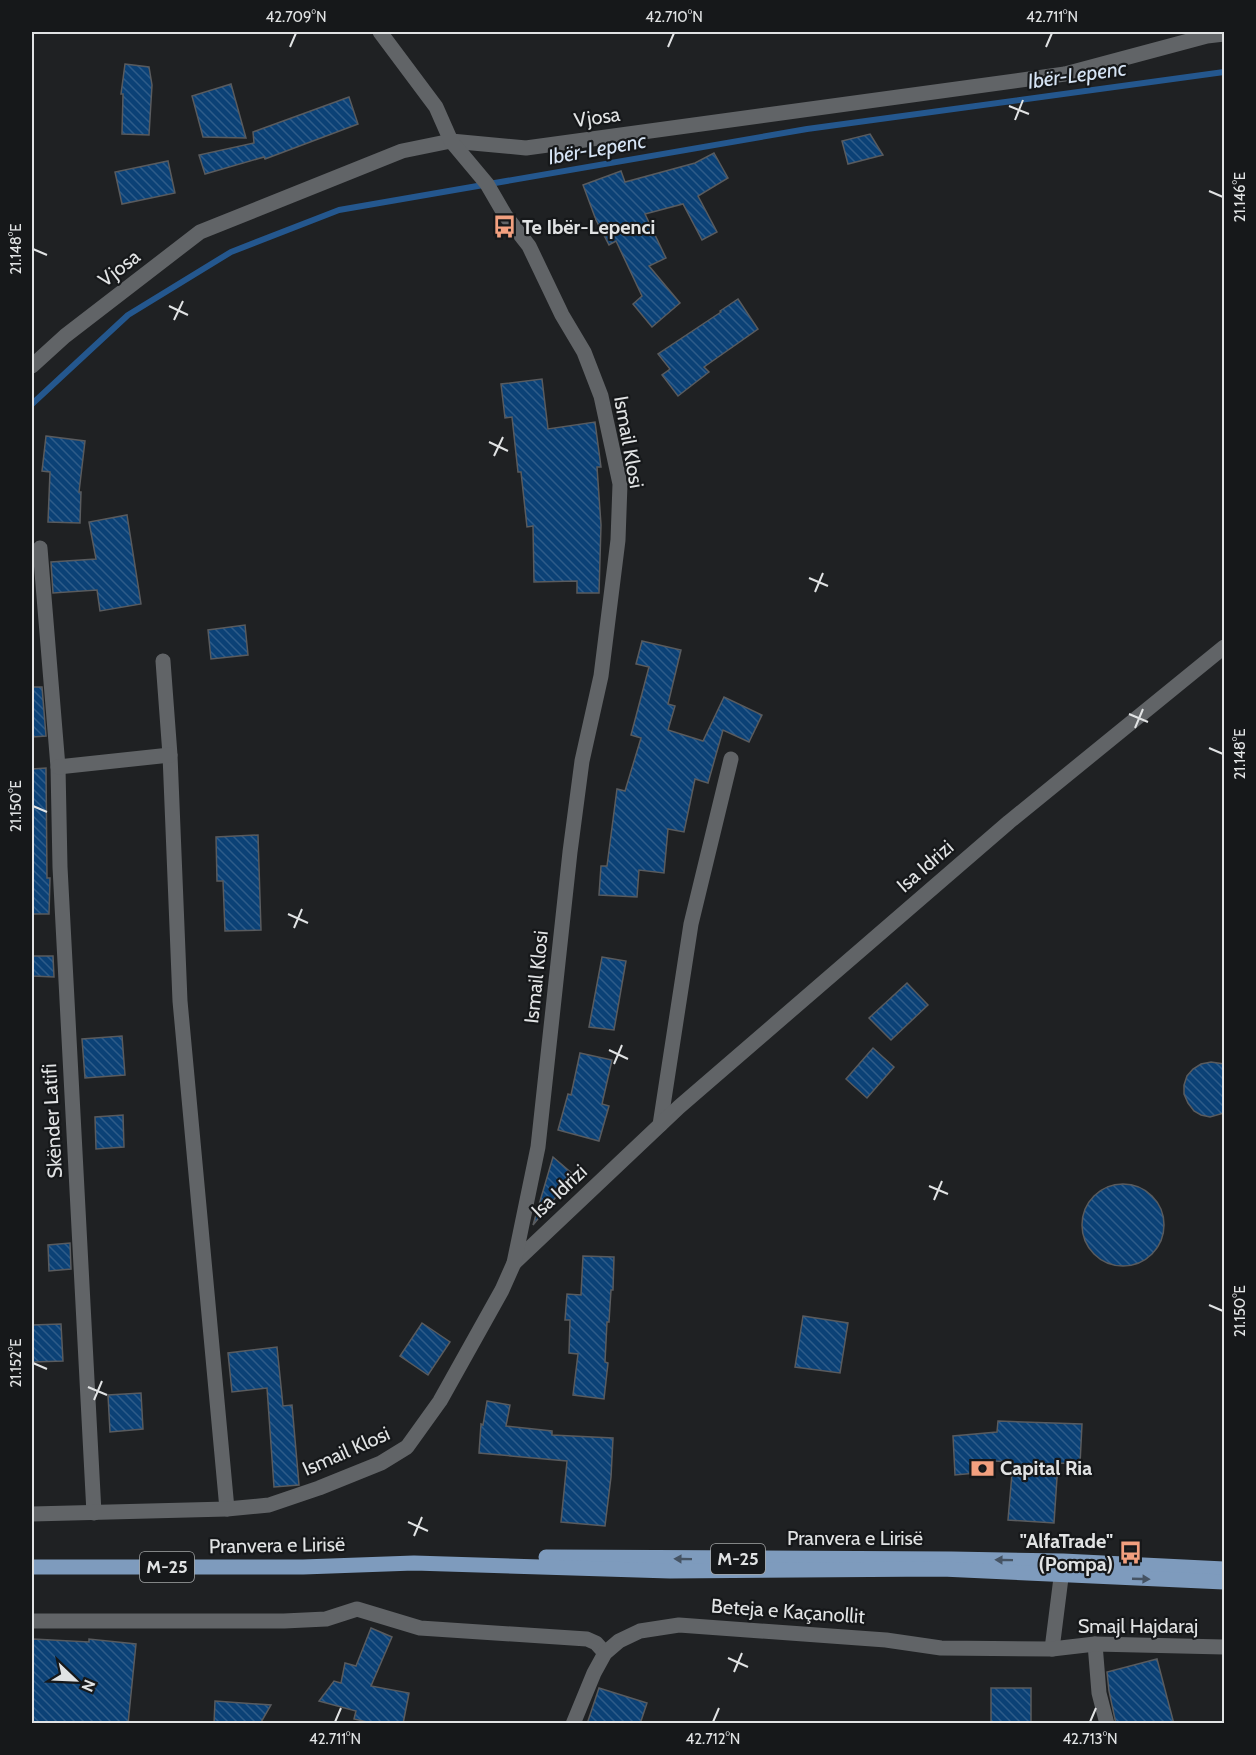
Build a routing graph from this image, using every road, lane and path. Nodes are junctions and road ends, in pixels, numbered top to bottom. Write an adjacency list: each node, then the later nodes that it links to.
1 (380, 32): 4 (street, Ismail Klosi)
2 (1208, 34): 3 (street, Vjosa); 4 (street, Vjosa)
3 (1224, 34)
4 (451, 141): 5 (street, Vjosa); 13 (street, Ismail Klosi)
5 (32, 366)
6 (40, 548): 11 (street, Skënder Latifi)
7 (1224, 647): 12 (street, Isa Idrizi)
8 (163, 661): 9 (street)
9 (170, 755): 11 (street); 14 (street)
10 (731, 759): 12 (street)
11 (58, 767): 15 (street, Skënder Latifi)
12 (660, 1125): 13 (street, Isa Idrizi)
13 (514, 1263): 14 (street, Ismail Klosi)
14 (227, 1509): 15 (street, Ismail Klosi)
15 (94, 1513): 16 (street, Ismail Klosi)
16 (32, 1514)
17 (32, 1567): 18 (main road, Pranvera e Lirisë / M-25)
18 (1062, 1568): 19 (main road, Pranvera e Lirisë / M-25); 20 (main road, Pranvera e Lirisë / M-25, one-way to 20); 24 (street)
19 (1224, 1569)
20 (1224, 1582)
21 (32, 1621): 25 (street)
22 (1095, 1644): 23 (street, Smajl Hajdaraj); 24 (street, Smajl Hajdaraj); 27 (street)
23 (1224, 1647)
24 (1052, 1649): 25 (street, Beteja e Kaçanollit)
25 (605, 1653): 26 (street, Beteja e Kaçanollit)
26 (573, 1724)
27 (1107, 1724)

